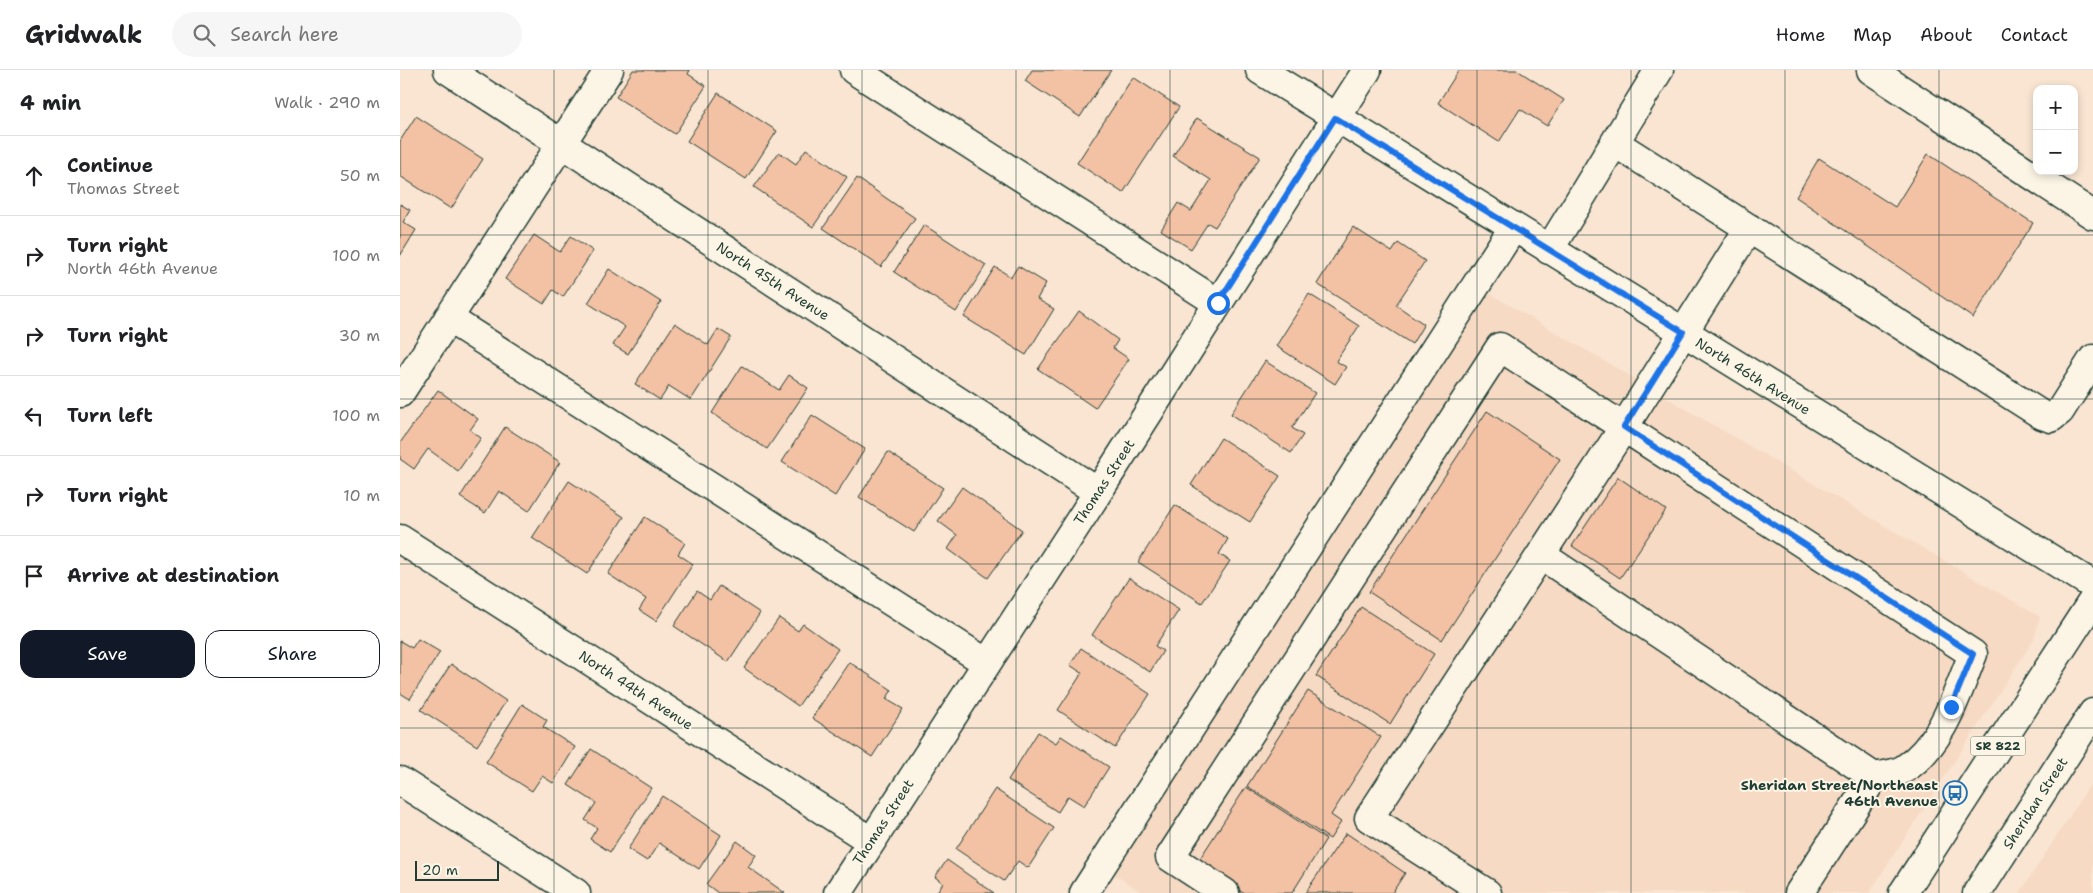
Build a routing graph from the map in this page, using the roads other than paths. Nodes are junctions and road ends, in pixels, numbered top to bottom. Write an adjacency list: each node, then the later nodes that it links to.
1 (448, 70): 10 (street, North 45th Avenue)
2 (609, 70): 10 (street)
3 (854, 70): 15 (street)
4 (1260, 70): 8 (street, North 46th Avenue)
5 (1367, 70): 8 (street, Thomas Street)
6 (1658, 70): 9 (street)
7 (1871, 70): 11 (street)
8 (1335, 118): 12 (street, North 46th Avenue); 15 (street, Thomas Street)
9 (1614, 143): 13 (street); 14 (street)
10 (561, 144): 16 (street); 21 (street, North 45th Avenue)
11 (2093, 215)
12 (1513, 228): 14 (street, North 46th Avenue); 33 (street)
13 (1749, 228): 17 (street); 18 (street)
14 (1549, 250): 17 (street, North 46th Avenue)
15 (1218, 303): 21 (street, Thomas Street)
16 (448, 318): 19 (street); 26 (street)
17 (1683, 332): 20 (street); 24 (street, North 46th Avenue)
18 (2093, 359)
19 (400, 393)
20 (1624, 427): 23 (street); 28 (street); 34 (street)
21 (1098, 492): 26 (street, Thomas Street)
22 (400, 538): 30 (street, North 44th Avenue)
23 (1541, 554): 28 (street); 35 (street)
24 (2093, 585)
25 (2093, 600): 37 (street, SR 822)
26 (987, 663): 30 (street, Thomas Street)
27 (2093, 713): 38 (street, Sheridan Street)
28 (1874, 777): 36 (street)
29 (400, 780): 31 (street)
30 (872, 841): 32 (street, Thomas Street)
31 (576, 893)
32 (838, 893)
33 (1084, 893)
34 (1225, 893)
35 (1488, 893)
36 (1799, 893)
37 (1904, 893)
38 (1977, 893)

